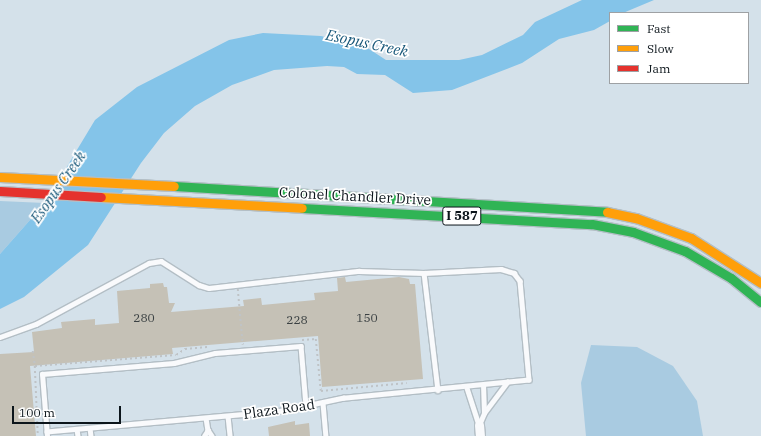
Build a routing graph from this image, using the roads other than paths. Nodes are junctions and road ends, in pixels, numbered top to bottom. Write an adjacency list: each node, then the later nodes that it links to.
1 (0, 177): 4 (highway, Colonel Chandler Drive / I 587)
2 (0, 191): 5 (highway, Colonel Chandler Drive / I 587)
3 (424, 273): 6 (lane); 7 (lane, Plaza Road); 10 (lane)
4 (761, 283)
5 (761, 302)
6 (0, 337)
7 (507, 382): 8 (lane, Plaza Road); 13 (lane)
8 (483, 386): 9 (lane, Plaza Road); 13 (lane)
9 (467, 388): 10 (lane, Plaza Road); 16 (lane)
10 (438, 390): 11 (lane, Plaza Road)
11 (323, 403): 12 (lane, Plaza Road); 26 (lane)
12 (306, 406): 14 (lane, Plaza Road); 20 (lane)
13 (484, 413): 16 (lane)
14 (228, 416): 15 (lane, Plaza Road); 25 (lane)
15 (206, 418): 17 (lane, Plaza Road); 19 (lane)
16 (479, 425): 27 (street)
17 (90, 428): 18 (lane, Plaza Road); 22 (lane)
18 (77, 429): 20 (lane, Plaza Road); 21 (lane)
19 (208, 430): 23 (lane); 24 (lane)
20 (47, 434)
21 (78, 436)
22 (90, 436)
23 (204, 436)
24 (212, 436)
25 (230, 436)
26 (326, 436)
27 (480, 436)

